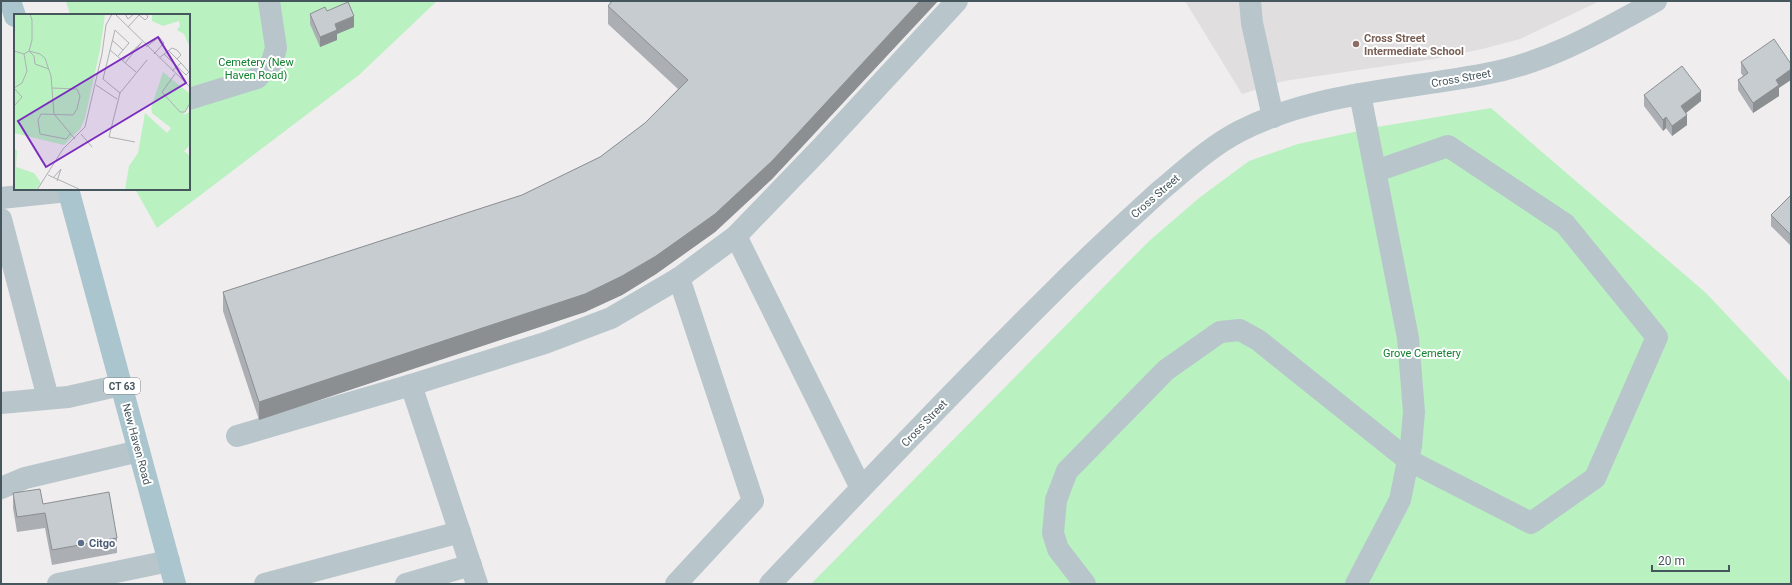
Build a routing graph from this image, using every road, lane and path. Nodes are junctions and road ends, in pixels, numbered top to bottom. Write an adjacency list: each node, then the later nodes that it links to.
1 (10, 1): 6 (main road)
2 (269, 1): 8 (street)
3 (957, 1): 14 (street)
4 (1250, 1): 9 (street)
5 (1656, 1): 7 (street, Cross Street)
6 (14, 14)
7 (1360, 94): 9 (street, Cross Street); 10 (street)
8 (190, 99)
9 (1273, 117): 24 (street, Cross Street)
10 (1376, 171): 22 (street); 22 (street)
11 (68, 190): 12 (street); 16 (main road, New Haven Road / CT 63)
12 (1, 198)
13 (1, 219): 18 (street)
14 (736, 236): 15 (street); 24 (street)
15 (679, 278): 17 (street); 32 (street)
16 (121, 385): 18 (street); 21 (main road, New Haven Road / CT 63)
17 (411, 385): 20 (street); 25 (street)
18 (48, 398): 19 (street)
19 (1, 402)
20 (237, 436)
21 (139, 451): 23 (street); 26 (main road, New Haven Road / CT 63)
22 (1408, 460): 34 (street); 35 (street)
23 (1, 488)
24 (861, 488): 33 (street, Cross Street)
25 (460, 532): 27 (street); 30 (street)
26 (169, 561): 28 (street); 29 (main road, New Haven Road / CT 63)
27 (474, 575): 31 (street)
28 (58, 584)
29 (175, 584)
30 (265, 584)
31 (406, 584)
32 (676, 584)
33 (770, 584)
34 (1085, 584)
35 (1356, 584)

